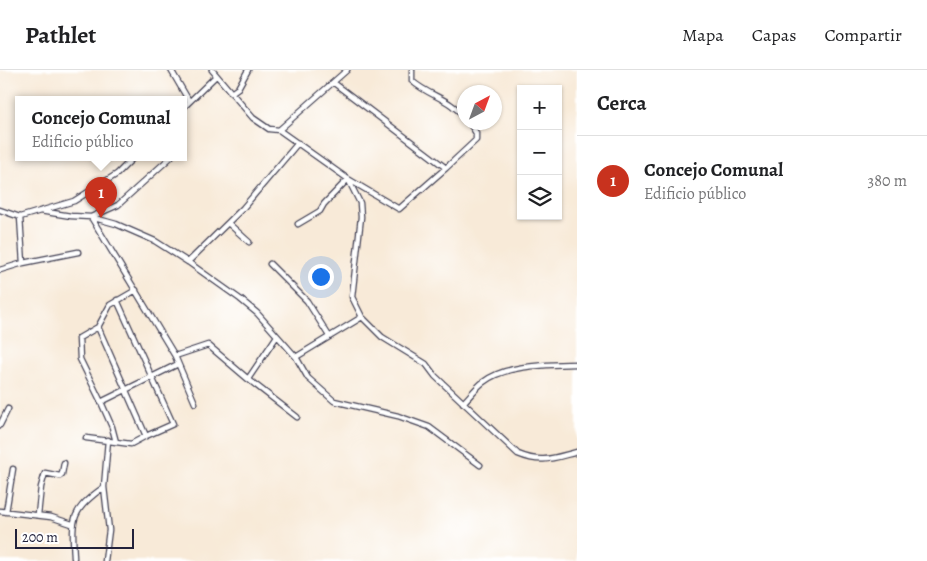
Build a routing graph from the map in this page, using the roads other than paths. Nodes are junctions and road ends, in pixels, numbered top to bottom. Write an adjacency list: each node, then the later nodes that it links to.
1 (171, 70): 9 (street)
2 (212, 70): 6 (street)
3 (248, 70): 8 (street)
4 (348, 70): 7 (street)
5 (412, 70): 13 (street)
6 (216, 76): 8 (street); 11 (street)
7 (334, 83): 14 (street); 19 (street)
8 (231, 93): 14 (street)
9 (186, 96)
10 (187, 98): 11 (street)
11 (189, 101): 12 (street)
12 (187, 103)
13 (457, 109)
14 (279, 130): 16 (street)
15 (474, 130): 19 (street)
16 (298, 143): 20 (street); 25 (street)
17 (130, 161): 22 (street)
18 (167, 161): 24 (street)
19 (446, 168): 20 (street)
20 (348, 179): 26 (street); 35 (street)
21 (0, 210): 23 (street)
22 (40, 211): 23 (street); 24 (street)
23 (20, 216): 30 (street)
24 (91, 217): 29 (street); 33 (street)
25 (228, 223): 27 (street); 29 (street)
26 (298, 224)
27 (250, 242)
28 (78, 252): 30 (street)
29 (188, 262): 37 (street)
30 (23, 263): 32 (street)
31 (270, 264): 38 (street)
32 (0, 270)
33 (136, 290): 34 (street); 39 (street)
34 (117, 300): 36 (street); 43 (street)
35 (362, 317): 38 (street); 48 (street)
36 (98, 327): 45 (street); 46 (street)
37 (277, 336): 40 (street); 44 (street)
38 (329, 336): 40 (street)
39 (175, 356): 41 (street); 44 (street)
40 (296, 357): 58 (street)
41 (178, 364): 43 (street); 47 (street)
42 (577, 364): 48 (street)
43 (152, 378): 45 (street); 52 (street)
44 (248, 379): 50 (street)
45 (126, 390): 46 (street); 52 (street)
46 (101, 402): 55 (street)
47 (194, 403)
48 (463, 403): 56 (street)
49 (8, 409): 51 (street)
50 (297, 417)
51 (0, 425)
52 (146, 436): 55 (street)
53 (86, 438): 54 (street)
54 (108, 440): 55 (street); 60 (street)
55 (116, 442)
56 (577, 452)
57 (64, 463): 63 (street)
58 (480, 465)
59 (13, 469): 62 (street)
60 (104, 488): 64 (street); 66 (street)
61 (0, 511): 62 (street)
62 (6, 512): 63 (street)
63 (38, 515): 64 (street)
64 (72, 524): 65 (street)
65 (74, 558)
66 (105, 561)

